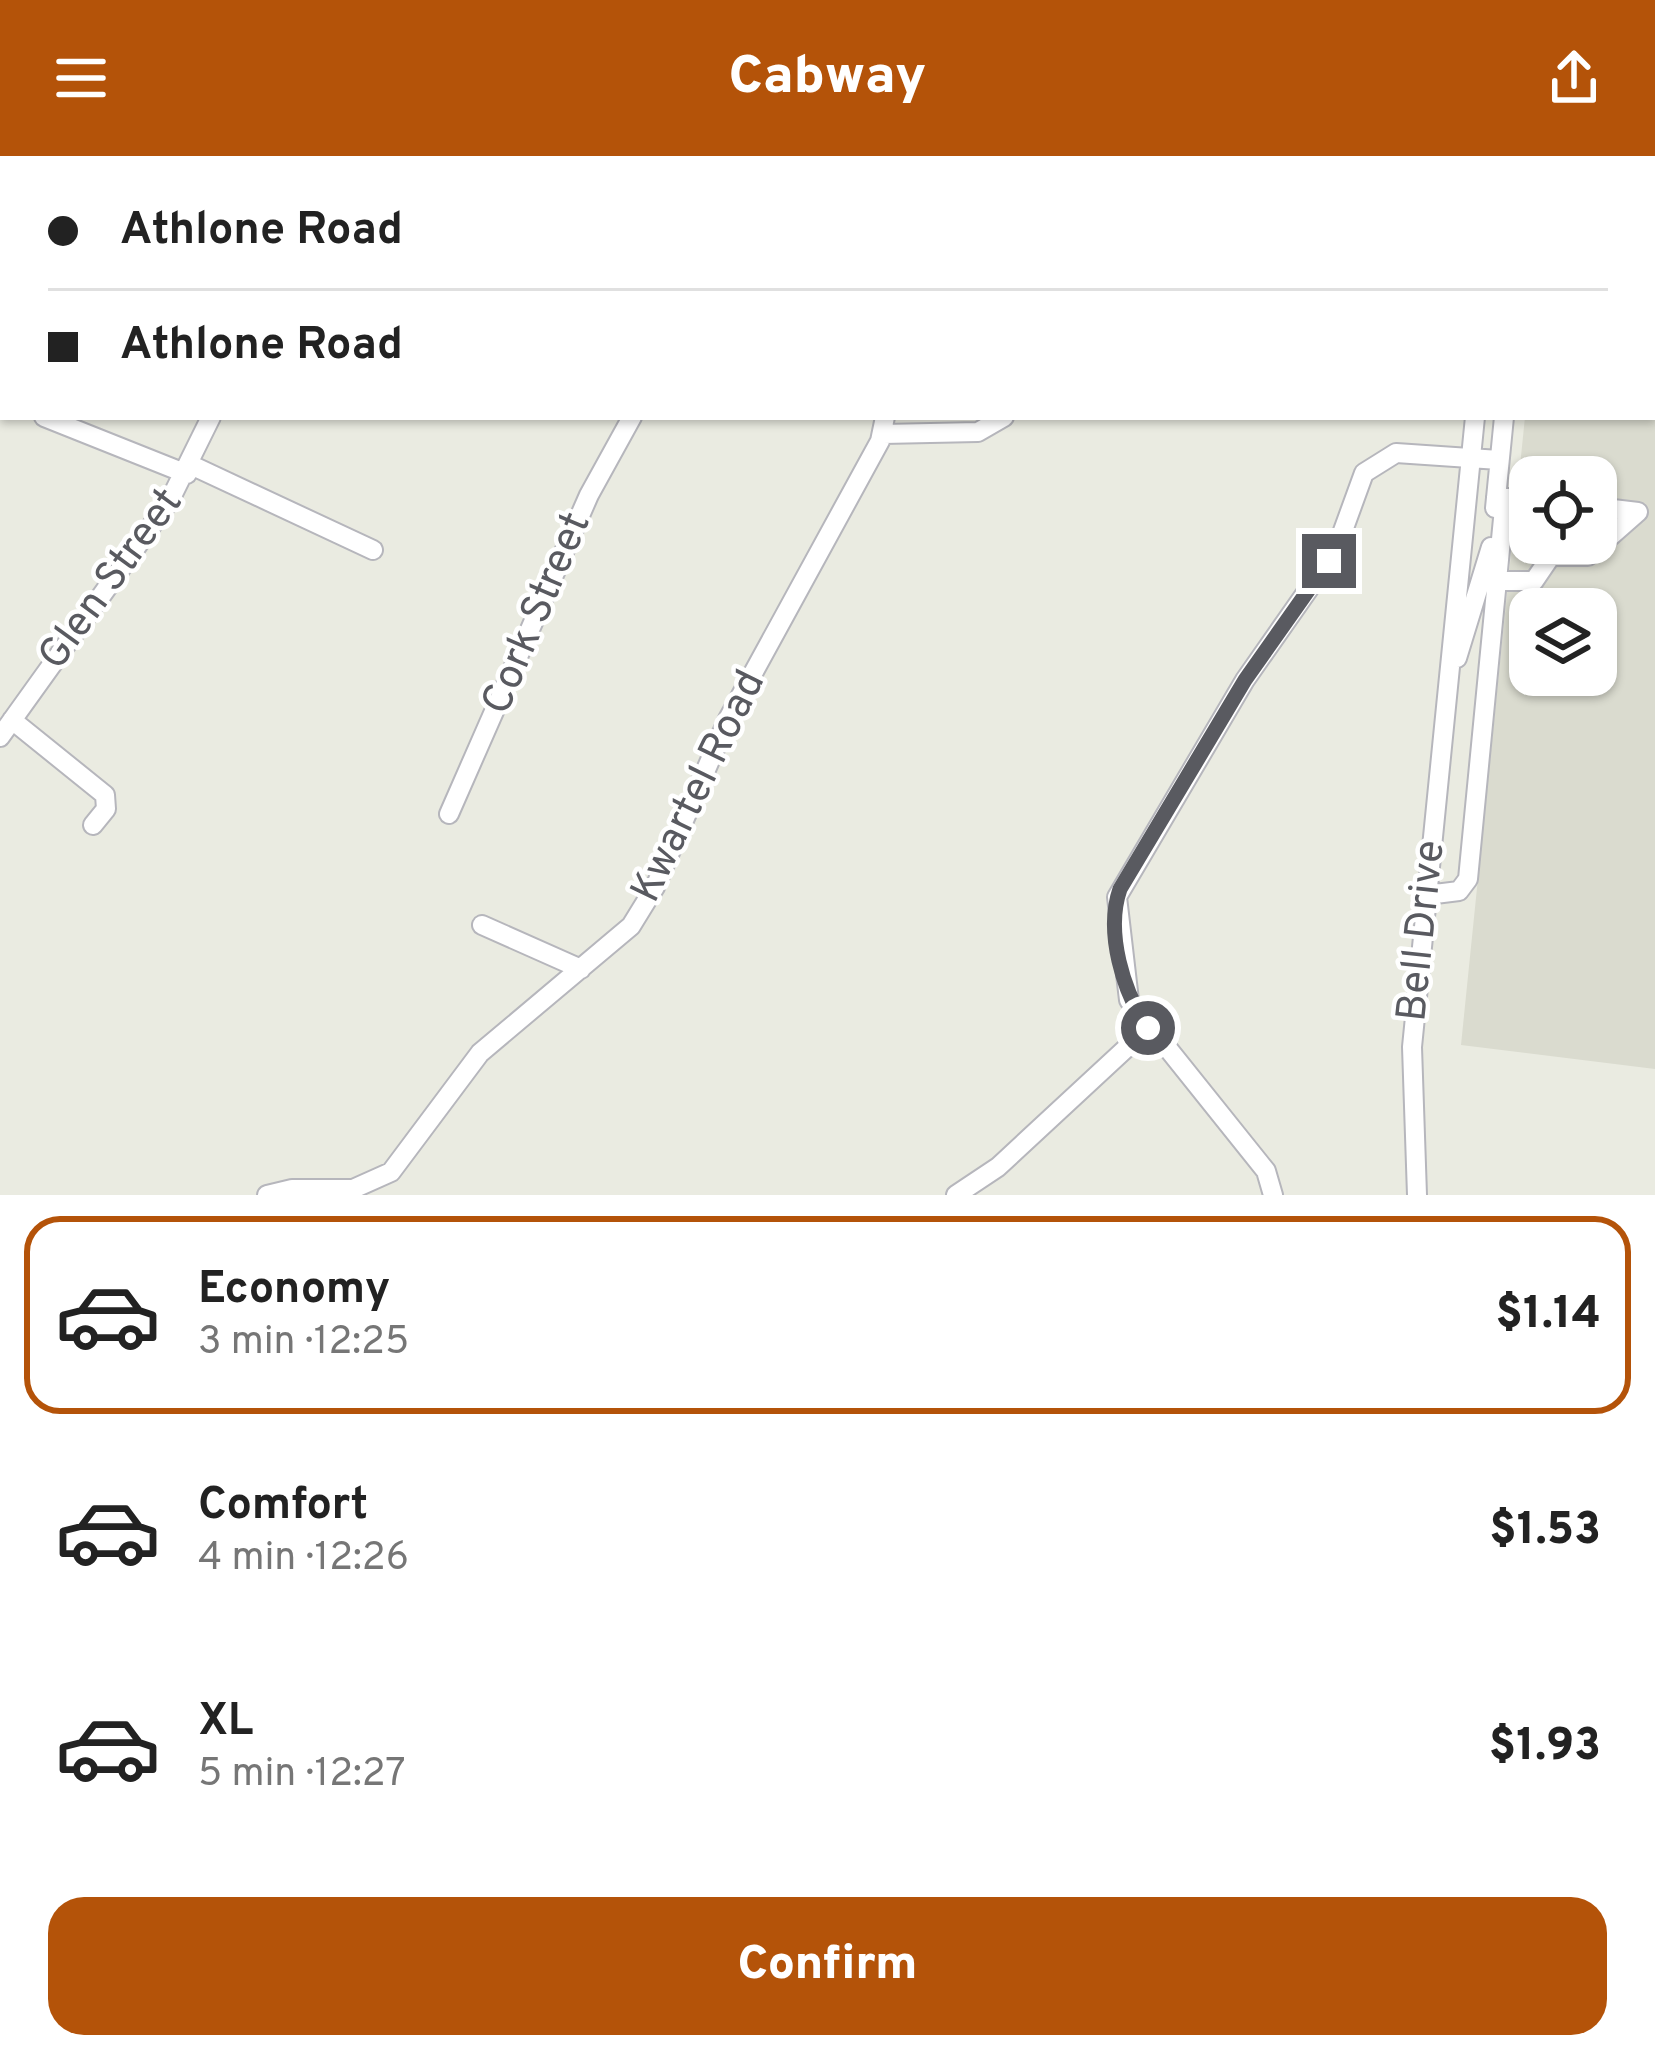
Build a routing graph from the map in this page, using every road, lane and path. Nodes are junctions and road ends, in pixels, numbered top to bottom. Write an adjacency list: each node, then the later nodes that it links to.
1 (53, 420): 10 (street)
2 (210, 420): 10 (street, Glen Street)
3 (630, 420): 23 (street, Cork Street)
4 (999, 420): 7 (street)
5 (1475, 420): 8 (street, Bell Drive)
6 (1504, 420): 9 (street, Bell Drive)
7 (884, 425): 27 (street, Kwartel Road)
8 (1471, 458): 9 (street); 11 (street, Bell Drive); 28 (street)
9 (1499, 460): 12 (street, Bell Drive)
10 (195, 470): 17 (street, Glen Street); 21 (street, Glen Street)
11 (1468, 495): 12 (street); 20 (street, Bell Drive)
12 (1501, 497): 13 (street); 19 (street); 20 (street, Bell Drive)
13 (1509, 498)
14 (1617, 508): 15 (street)
15 (1647, 509): 16 (street)
16 (1617, 534)
17 (373, 550)
18 (1544, 564): 19 (street)
19 (1498, 581): 25 (street)
20 (1454, 667): 25 (street, Bell Drive)
21 (12, 720): 22 (street, Glen Street); 24 (street)
22 (0, 737)
23 (449, 814)
24 (93, 825)
25 (1427, 896): 33 (street, Bell Drive)
26 (482, 925): 27 (street)
27 (581, 968): 29 (street, Kwartel Road)
28 (1148, 1028): 31 (street); 32 (street)
29 (315, 1192): 30 (street, Kwartel Road)
30 (267, 1195)
31 (956, 1195)
32 (1274, 1195)
33 (1418, 1195)

